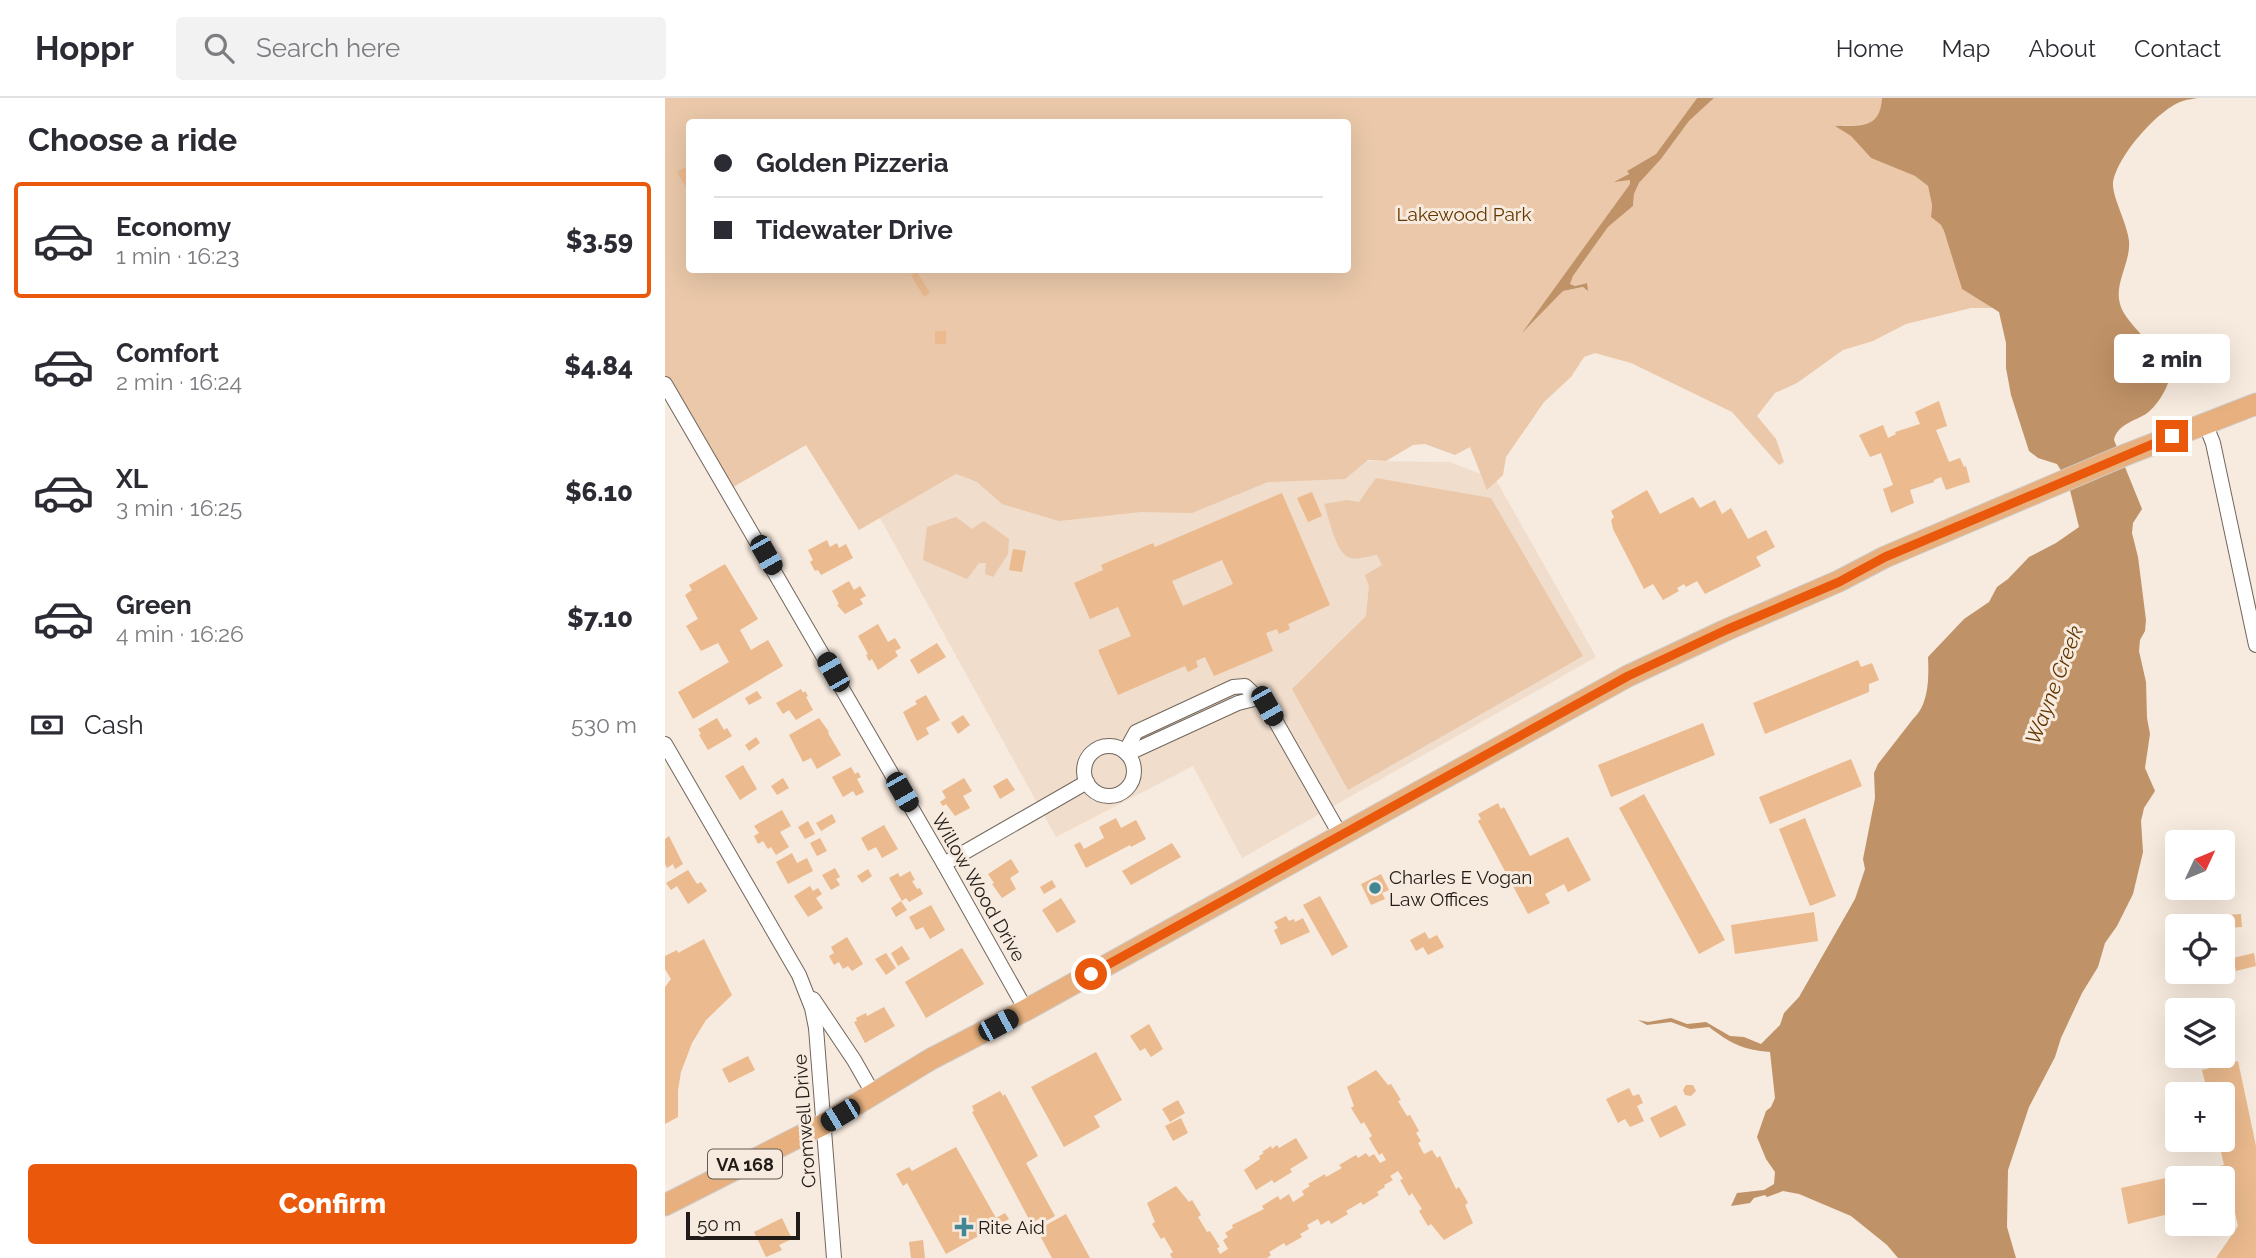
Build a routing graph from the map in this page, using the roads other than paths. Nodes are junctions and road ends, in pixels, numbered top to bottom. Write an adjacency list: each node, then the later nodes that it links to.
1 (665, 384): 9 (street, Willow Wood Drive)
2 (2256, 404): 3 (highway, VA 168)
3 (2205, 423): 4 (street); 8 (highway, VA 168)
4 (2256, 645)
5 (665, 744): 10 (street, Cromwell Drive)
6 (1126, 753): 7 (street); 7 (street); 8 (street)
7 (1087, 782): 9 (street)
8 (1341, 836): 11 (highway, VA 168)
9 (944, 864): 11 (street, Willow Wood Drive)
10 (803, 983): 12 (street, Cromwell Drive); 13 (street, Cromwell Drive)
11 (1026, 1010): 12 (highway, VA 168)
12 (874, 1095): 13 (highway, VA 168)
13 (824, 1124): 14 (highway, VA 168); 15 (street, Cromwell Drive)
14 (665, 1205)
15 (834, 1258)

